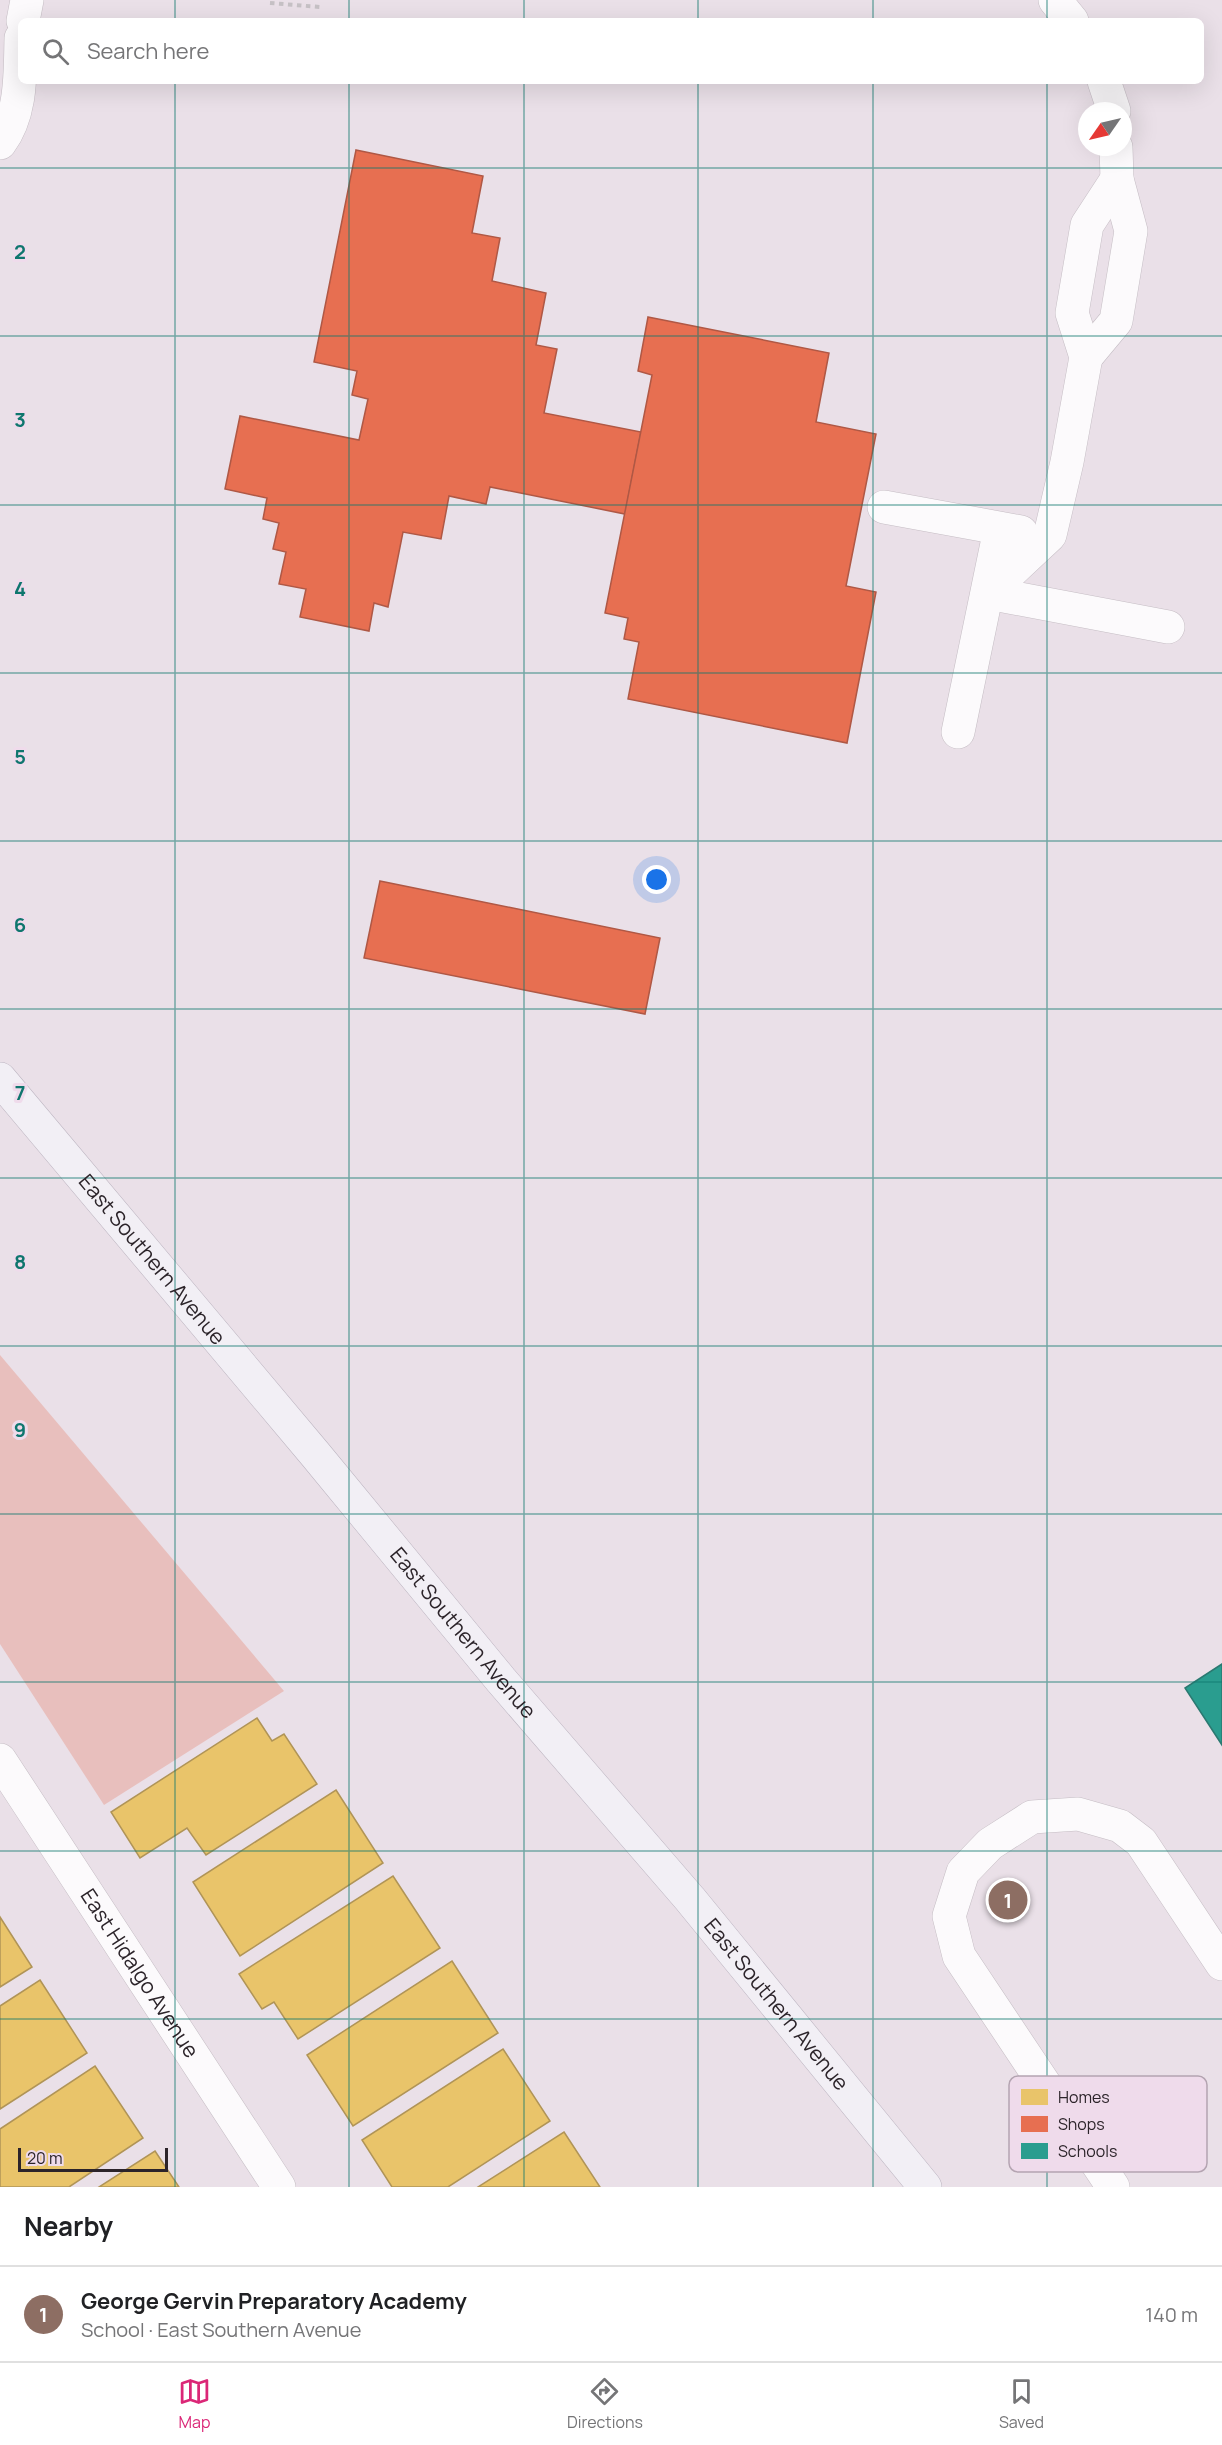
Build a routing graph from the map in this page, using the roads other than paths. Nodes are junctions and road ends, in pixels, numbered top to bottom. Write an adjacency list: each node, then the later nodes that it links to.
1 (27, 0): 3 (street)
2 (1055, 0): 4 (street)
3 (24, 18)
4 (1070, 18)
5 (19, 84): 8 (street)
6 (1105, 84): 7 (street)
7 (1111, 102)
8 (0, 143)
9 (1116, 156): 10 (street)
10 (1117, 179): 11 (street); 11 (street)
11 (1086, 357): 14 (street)
12 (884, 507): 13 (street)
13 (1000, 529): 14 (street); 15 (street)
14 (1050, 535): 15 (street)
15 (988, 593): 16 (street); 17 (street)
16 (1168, 627)
17 (958, 732)
18 (0, 1079): 24 (main road, East Southern Avenue)
19 (0, 1760): 23 (street, East Hidalgo Avenue)
20 (1222, 1964): 21 (street)
21 (1039, 2076)
22 (1103, 2172): 25 (street)
23 (279, 2187)
24 (925, 2187)
25 (1113, 2187)

